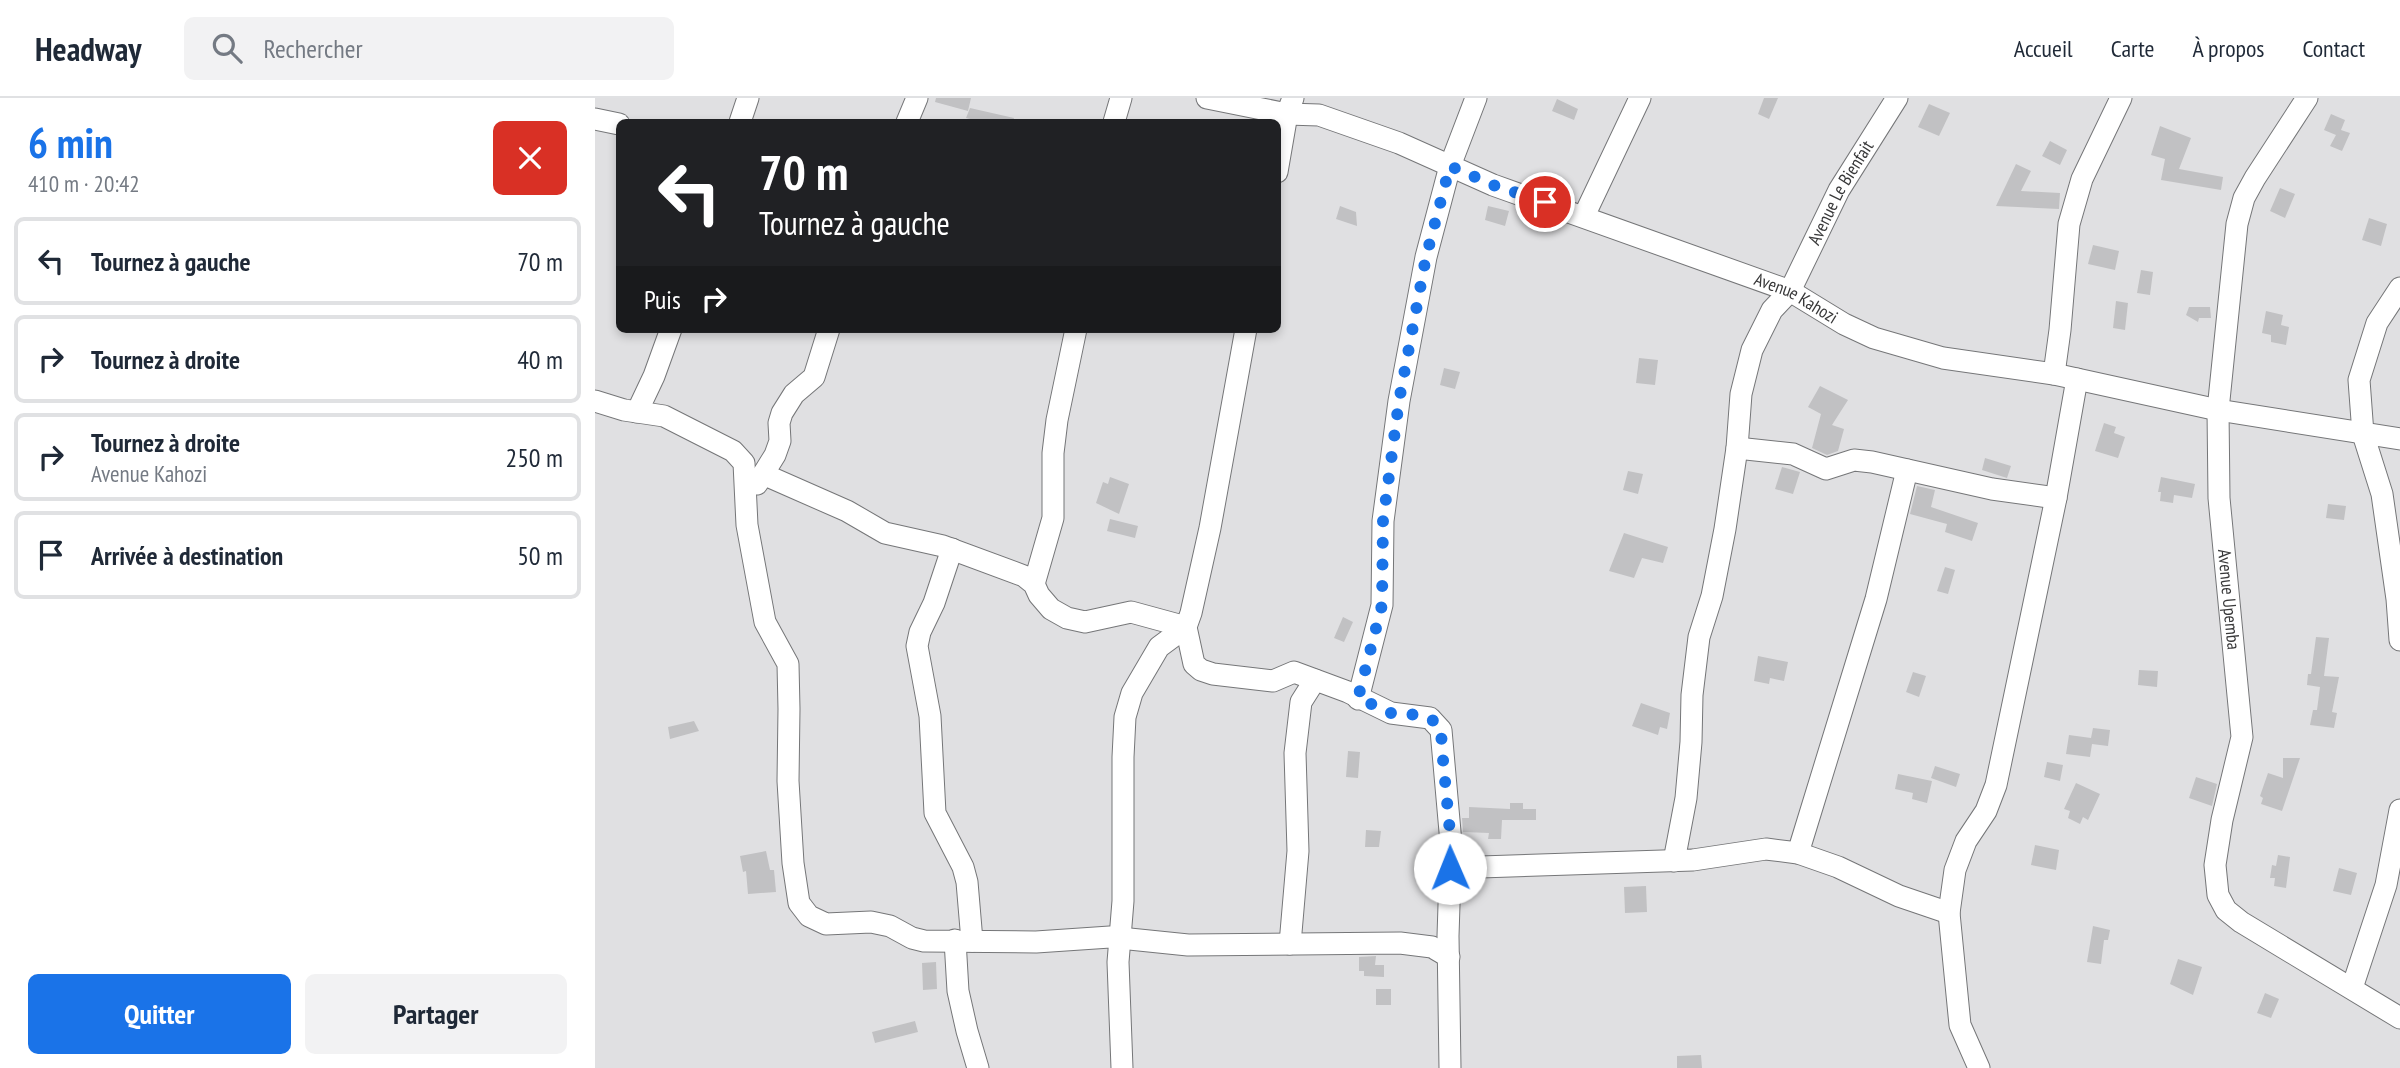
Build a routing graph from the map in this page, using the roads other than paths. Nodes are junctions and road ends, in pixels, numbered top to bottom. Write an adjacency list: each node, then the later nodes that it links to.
1 (748, 98): 12 (street)
2 (917, 98): 13 (street)
3 (1121, 98): 14 (street)
4 (1207, 98): 10 (street, Avenue Kahozi)
5 (1476, 98): 17 (street)
6 (1640, 98): 18 (street)
7 (1897, 98): 20 (street, Avenue Le Bienfait)
8 (2121, 98): 25 (street)
9 (2307, 98): 28 (street, Avenue Upemba)
10 (1290, 106): 16 (street); 17 (street, Avenue Kahozi)
11 (595, 119): 15 (street)
12 (741, 119)
13 (908, 119)
14 (1115, 119)
15 (616, 123)
16 (1281, 152)
17 (1450, 166): 18 (street, Avenue Kahozi); 42 (street)
18 (1584, 216): 20 (street, Avenue Kahozi)
19 (2400, 288): 30 (street)
20 (1790, 291): 25 (street, Avenue Kahozi); 32 (street, Avenue Le Bienfait)
21 (670, 333): 29 (street)
22 (828, 333): 34 (street)
23 (1075, 333): 38 (street)
24 (1245, 333): 39 (street)
25 (2054, 374): 26 (street, Avenue Kahozi)
26 (2077, 379): 28 (street, Avenue Kahozi); 36 (street)
27 (595, 401): 29 (street)
28 (2218, 410): 30 (street, Avenue Kahozi); 52 (street, Avenue Upemba)
29 (637, 412): 35 (street)
30 (2363, 434): 31 (street, Avenue Kahozi); 40 (street)
31 (2400, 439)
32 (1737, 448): 33 (street); 45 (street, Avenue Le Bienfait)
33 (1907, 470): 36 (street); 44 (street)
34 (763, 474): 35 (street); 37 (street)
35 (747, 498): 49 (street)
36 (2056, 498): 47 (street)
37 (953, 549): 38 (street); 49 (street)
38 (1034, 584): 39 (street)
39 (1186, 627): 41 (street); 48 (street)
40 (2400, 640)
41 (1315, 680): 42 (street); 50 (street)
42 (1358, 698): 46 (street)
43 (2400, 810): 52 (street)
44 (1798, 853): 45 (street); 47 (street)
45 (1674, 861): 46 (street)
46 (1450, 868): 51 (street)
47 (1949, 913): 57 (street)
48 (1120, 938): 49 (street); 50 (street); 55 (street)
49 (964, 941): 54 (street)
50 (1290, 944): 51 (street)
51 (1449, 957): 56 (street)
52 (2351, 988): 53 (street, Avenue Upemba)
53 (2400, 1018)
54 (978, 1068)
55 (1122, 1068)
56 (1450, 1068)
57 (1979, 1068)

